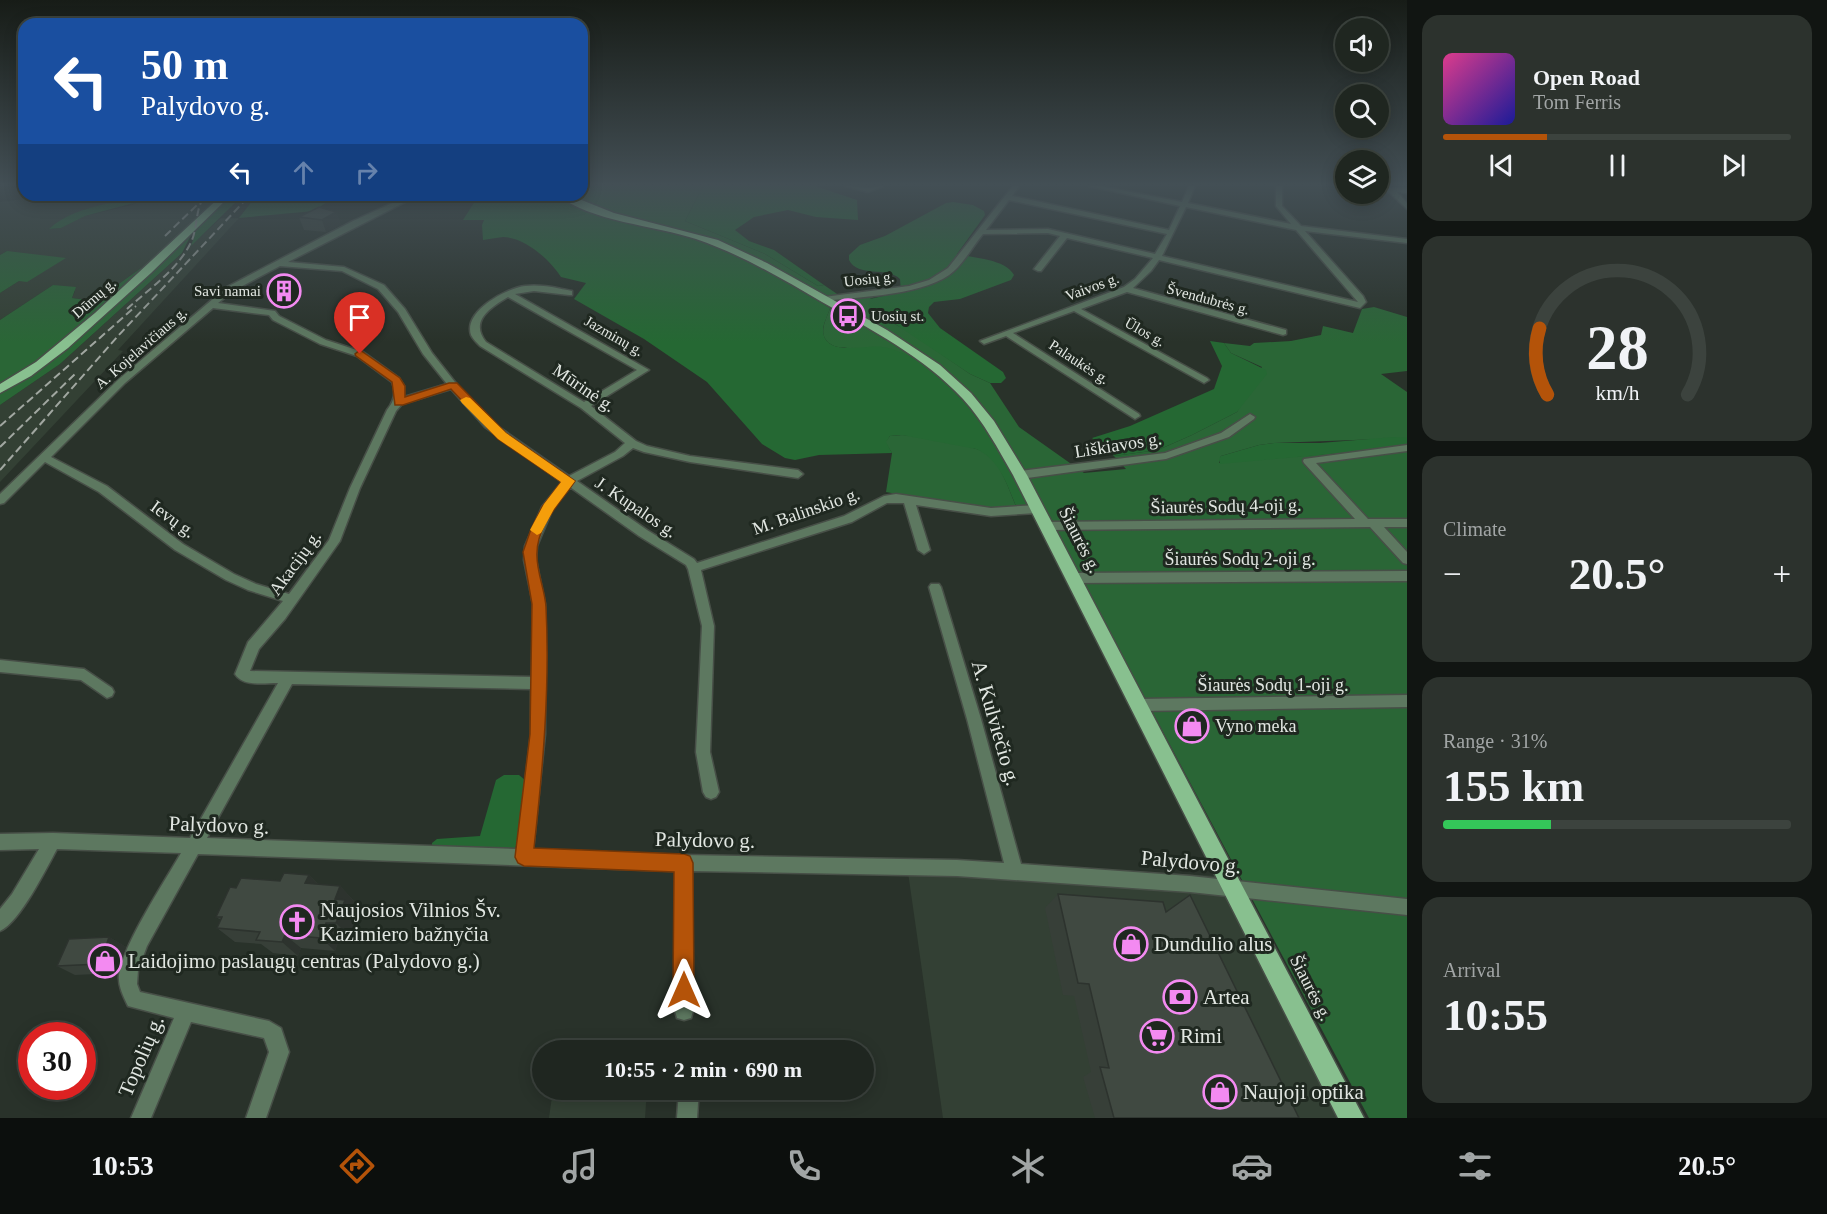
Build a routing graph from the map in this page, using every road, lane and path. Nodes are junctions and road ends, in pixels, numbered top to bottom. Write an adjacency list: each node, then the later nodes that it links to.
1 (182, 238): 25 (main road, Dūmų g.)
2 (326, 238): 12 (street, A. Kojelavičiaus g.)
3 (697, 238): 17 (main road, Šiaurės g.)
4 (974, 238): 17 (street, Uosių g.)
5 (1063, 238): 13 (street)
6 (1078, 238): 11 (street)
7 (1167, 238): 11 (street, Vaivos g.)
8 (1308, 238): 11 (street)
9 (1384, 238): 10 (street)
10 (1407, 241)
11 (1157, 257): 14 (street, Vaivos g.)
12 (277, 262): 18 (street, A. Kojelavičiaus g.); 24 (street, J. Kupalos g.)
13 (1038, 270)
14 (1128, 289): 19 (street, Vaivos g.); 20 (street, Švendubrės g.)
15 (569, 293): 16 (street, Mūrinė g.)
16 (509, 294): 27 (street, Mūrinė g.); 27 (street, Jazminų g.)
17 (824, 299): 34 (main road, Šiaurės g.)
18 (212, 305): 26 (street); 32 (street, A. Kojelavičiaus g.)
19 (1074, 308): 21 (street, Vaivos g.); 23 (street, Ūlos g.)
20 (1283, 332)
21 (1007, 333): 22 (street, Vaivos g.); 28 (street, Palaukės g.)
22 (984, 341)
23 (1204, 380)
24 (453, 385): 26 (street); 35 (street, J. Kupalos g.)
25 (0, 389)
26 (399, 402): 48 (street, Akacijų g.)
27 (584, 406): 30 (street, Mūrinė g.)
28 (1135, 416)
29 (1250, 417): 34 (street, Liškiavos g.)
30 (632, 443): 33 (street, Mūrinė g.); 35 (street)
31 (1407, 448): 39 (street)
32 (40, 459): 36 (street, A. Kojelavičiaus g.); 48 (street, Ievų g.)
33 (798, 474)
34 (1020, 475): 38 (main road, Šiaurės g.)
35 (569, 481): 44 (street, J. Kupalos g.); 51 (street)
36 (0, 500)
37 (909, 500): 38 (street, M. Balinskio g.); 42 (street); 44 (street, M. Balinskio g.)
38 (1037, 509): 41 (main road, Šiaurės g.)
39 (1368, 522): 40 (street, Šiaurės Sodų 4-oji g.); 41 (street, Šiaurės Sodų 4-oji g.); 43 (street)
40 (1407, 523)
41 (1046, 526): 46 (main road, Šiaurės g.)
42 (924, 550)
43 (1407, 560)
44 (694, 568): 55 (street)
45 (1407, 576): 46 (street, Šiaurės Sodų 2-oji g.)
46 (1073, 578): 54 (main road, Šiaurės g.)
47 (935, 587): 61 (street, A. Kulviečio g.)
48 (291, 599): 50 (street, Akacijų g.)
49 (0, 666): 52 (street)
50 (288, 678): 51 (street, Akacijų g.); 58 (street)
51 (539, 683): 59 (street)
52 (107, 692)
53 (1407, 701): 54 (street, Šiaurės Sodų 1-oji g.)
54 (1139, 705): 62 (main road, Šiaurės g.)
55 (711, 792)
56 (53, 841): 57 (street, Palydovo g.); 58 (street, Palydovo g.); 64 (street)
57 (0, 842)
58 (195, 847): 59 (street, Palydovo g.); 66 (street)
59 (524, 857): 60 (street, Palydovo g.)
60 (684, 863): 61 (street, Palydovo g.); 65 (street)
61 (1015, 872): 62 (street, Palydovo g.)
62 (1233, 888): 63 (street, Palydovo g.); 71 (main road, Šiaurės g.)
63 (1407, 907)
64 (0, 922)
65 (684, 1011)
66 (185, 1013): 68 (street, Topolių g.); 69 (street)
67 (688, 1100): 70 (street)
68 (141, 1118)
69 (256, 1118)
70 (687, 1118)
71 (1351, 1118)

